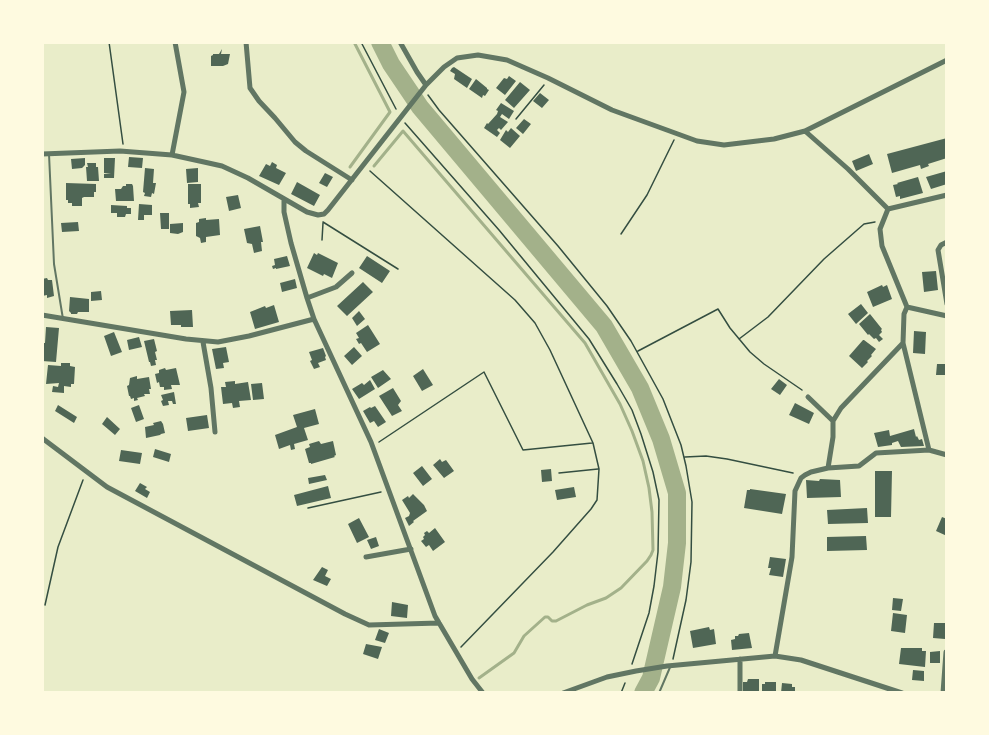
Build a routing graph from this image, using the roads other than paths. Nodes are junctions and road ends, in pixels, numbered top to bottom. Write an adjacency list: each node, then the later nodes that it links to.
1 (175, 42): 9 (street)
2 (246, 42): 10 (street)
3 (400, 42): 5 (street)
4 (947, 60): 6 (street)
5 (424, 89): 6 (street); 10 (street)
6 (805, 131): 13 (street)
7 (42, 154): 8 (street)
8 (49, 154): 9 (street); 21 (lane)
9 (172, 155): 12 (street)
10 (352, 180): 12 (street)
11 (947, 195): 13 (street)
12 (284, 199): 16 (street)
13 (888, 209): 18 (street)
14 (947, 243): 17 (street)
15 (352, 273): 16 (street)
16 (307, 298): 22 (street)
17 (947, 304)
18 (907, 307): 20 (street); 24 (street)
19 (42, 315): 21 (street)
20 (947, 316)
21 (63, 319): 23 (street)
22 (314, 319): 23 (street); 32 (street)
23 (203, 342): 27 (street)
24 (903, 343): 26 (street); 29 (street)
25 (808, 397): 26 (street)
26 (833, 421): 31 (street)
27 (215, 432)
28 (42, 438): 34 (street)
29 (929, 450): 30 (street); 31 (street)
30 (947, 455)
31 (828, 468): 36 (street)
32 (411, 549): 33 (street); 34 (street)
33 (366, 557)
34 (439, 623): 39 (street)
35 (946, 652): 44 (street)
36 (775, 656): 37 (street); 43 (street)
37 (740, 659): 38 (street); 42 (street)
38 (669, 665): 40 (street); 41 (lane)
39 (483, 693)
40 (563, 693)
41 (659, 693)
42 (740, 693)
43 (902, 693)
44 (943, 693)

